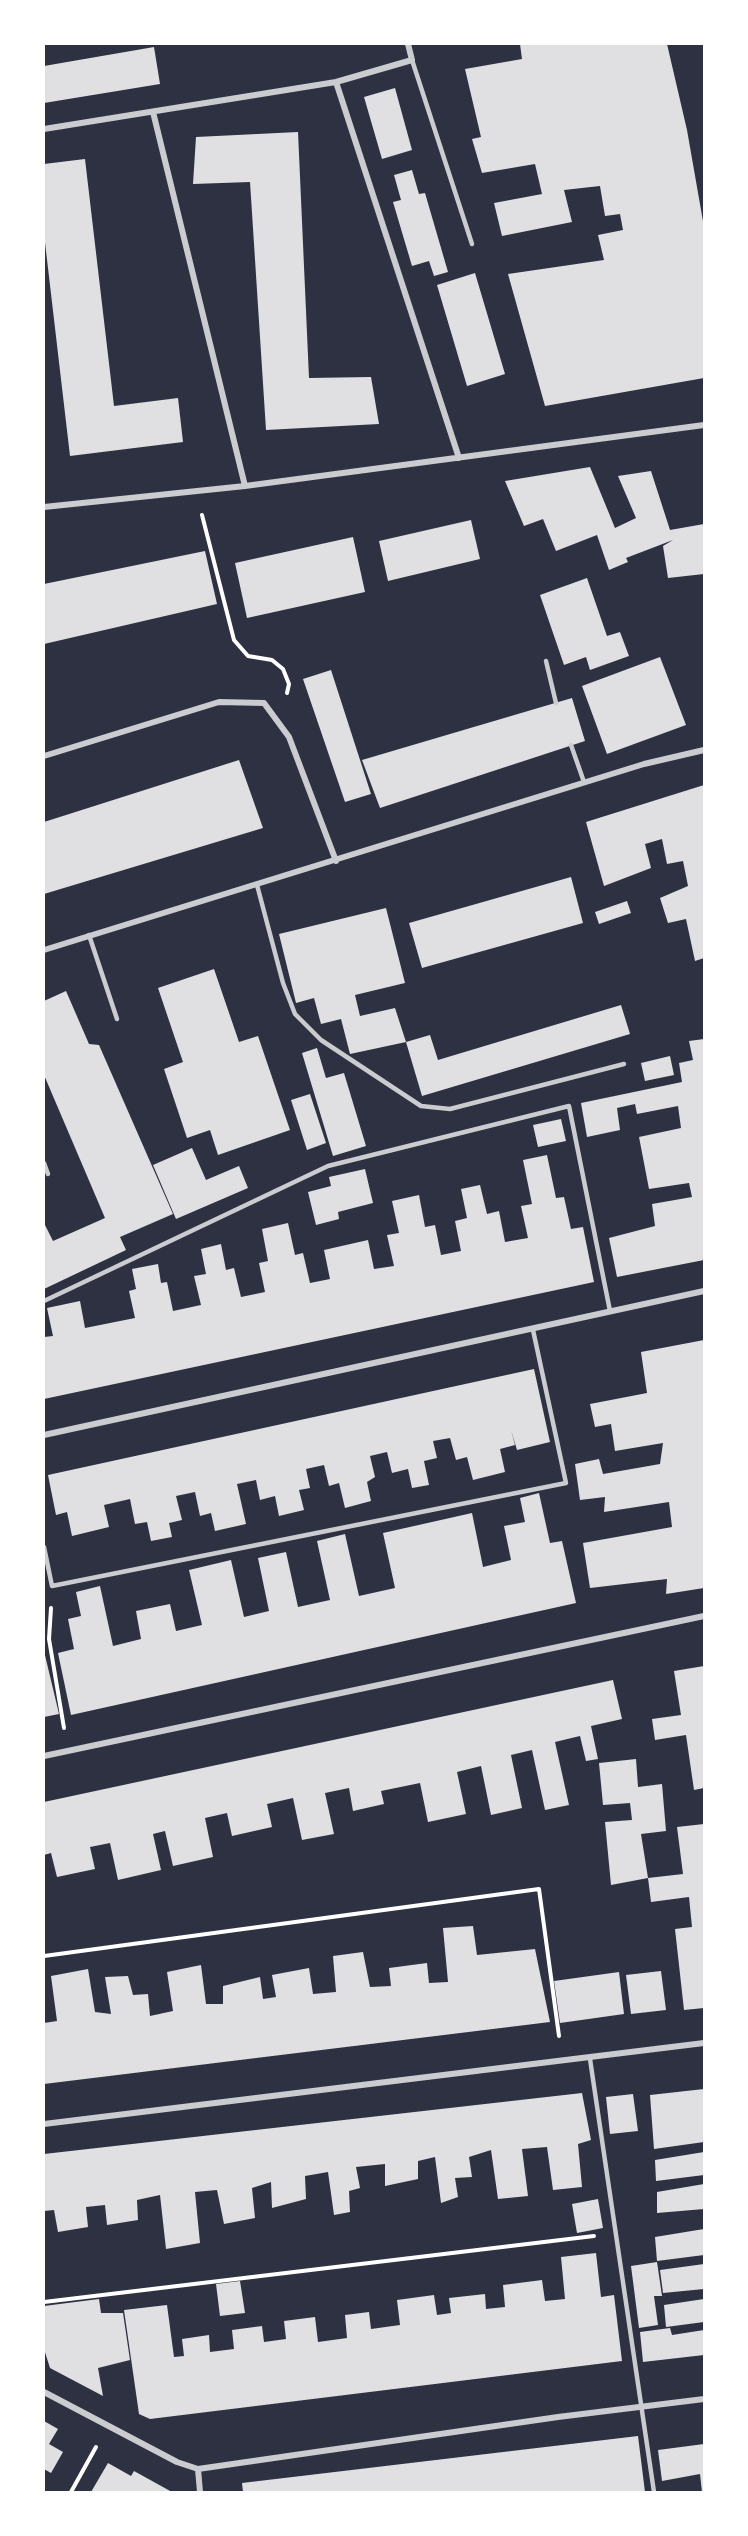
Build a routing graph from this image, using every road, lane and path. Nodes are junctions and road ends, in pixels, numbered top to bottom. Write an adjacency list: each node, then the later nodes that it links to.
1 (408, 44): 2 (street)
2 (412, 60): 3 (street); 6 (lane)
3 (336, 82): 4 (street); 8 (street)
4 (153, 112): 5 (street); 9 (street)
5 (44, 129)
6 (472, 244)
7 (705, 425): 8 (street)
8 (459, 458): 9 (street)
9 (245, 486): 10 (street)
10 (196, 491): 11 (street); 14 (path)
11 (44, 507)
12 (546, 661): 13 (lane)
13 (556, 703)
14 (280, 724): 17 (street); 19 (street)
15 (571, 745): 18 (lane)
16 (705, 750): 18 (street)
17 (44, 756)
18 (584, 782): 19 (street)
19 (336, 861): 20 (street)
20 (257, 885): 21 (street); 24 (lane)
21 (89, 935): 22 (street); 23 (lane)
22 (44, 950)
23 (117, 1019)
24 (624, 1064)
25 (44, 1163): 26 (lane)
26 (48, 1174)
27 (705, 1291): 29 (street)
28 (44, 1301): 29 (lane)
29 (610, 1311): 30 (street)
30 (533, 1330): 31 (street); 33 (lane)
31 (44, 1435)
32 (44, 1547): 33 (lane)
33 (52, 1586): 35 (path)
34 (705, 1616): 35 (street)
35 (68, 1751): 36 (street)
36 (44, 1756)
37 (44, 1956): 40 (path)
38 (705, 2043): 39 (street)
39 (590, 2059): 40 (street); 42 (lane)
40 (562, 2062): 41 (street)
41 (44, 2124)
42 (616, 2233): 43 (path); 46 (lane)
43 (44, 2302)
44 (44, 2392): 47 (street)
45 (705, 2399): 46 (street)
46 (640, 2407): 48 (street); 51 (lane)
47 (108, 2426): 48 (street); 49 (path)
48 (198, 2469): 50 (street)
49 (71, 2493)
50 (201, 2493)
51 (654, 2493)

